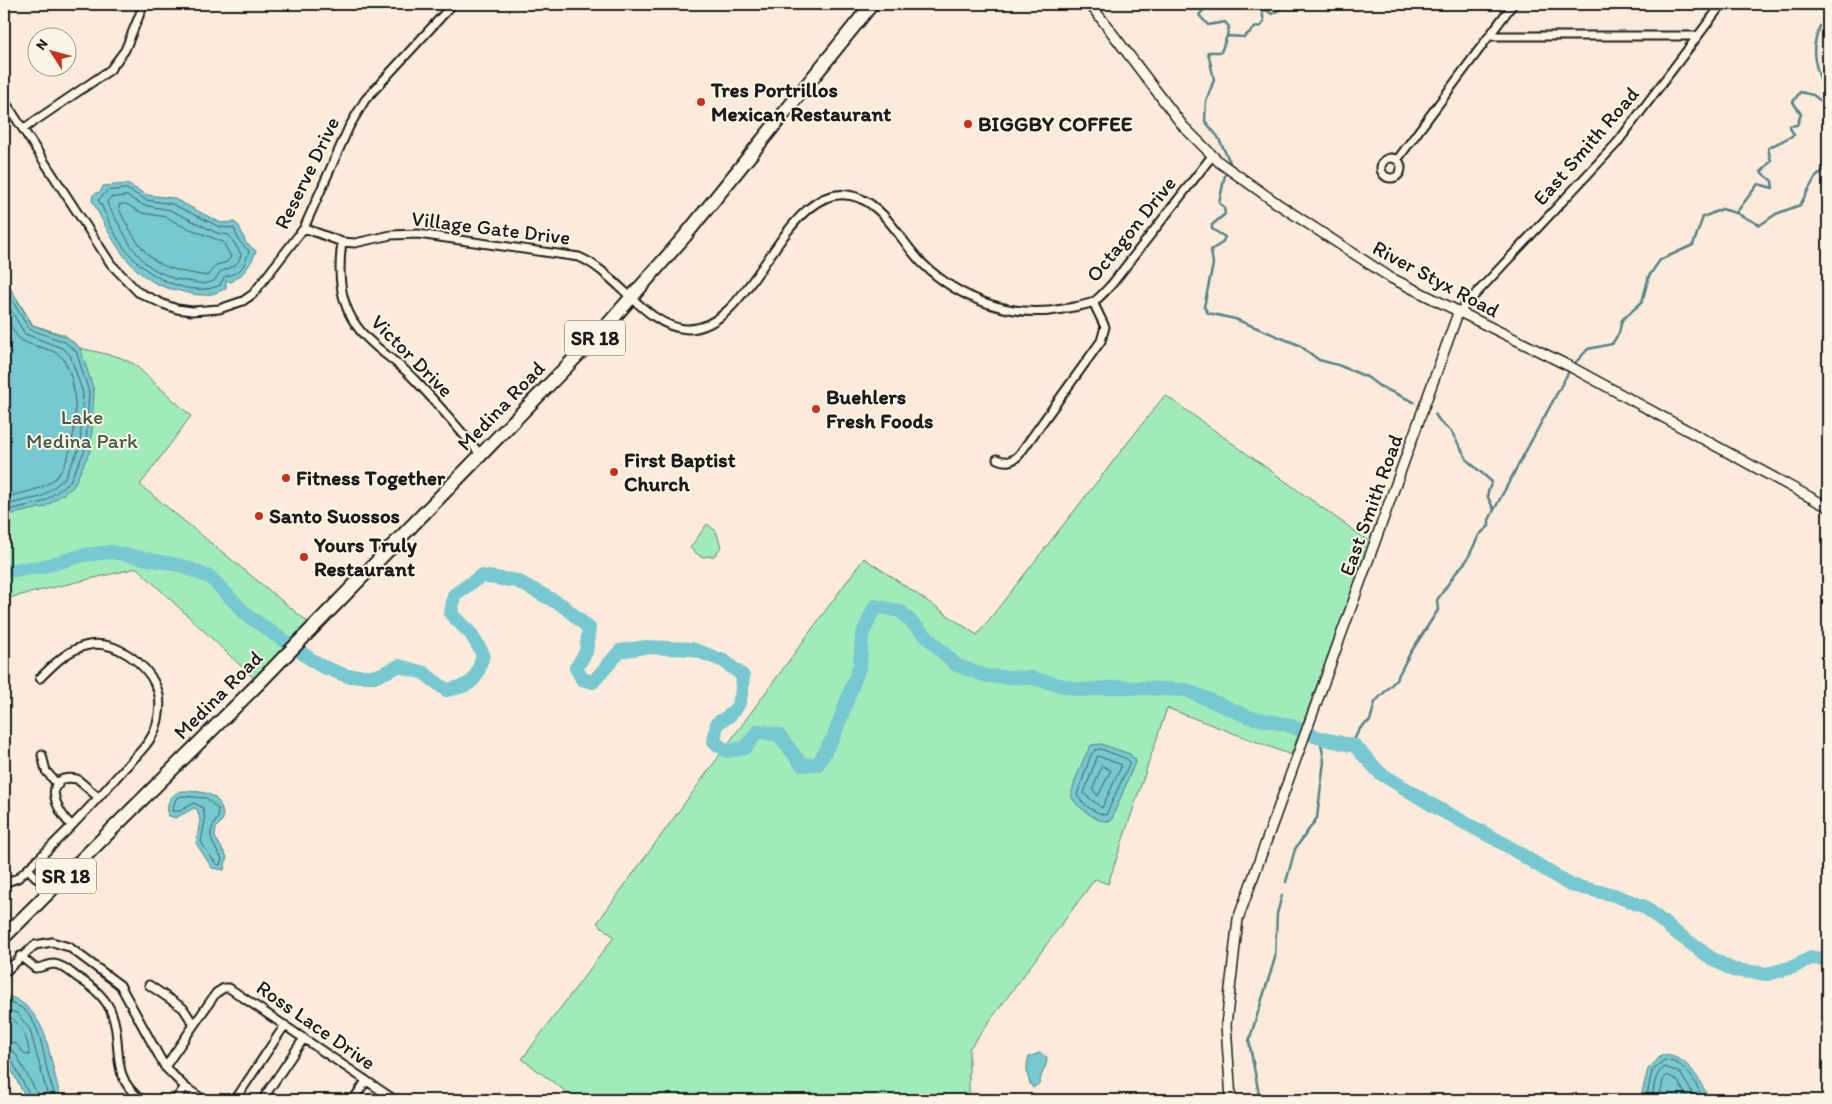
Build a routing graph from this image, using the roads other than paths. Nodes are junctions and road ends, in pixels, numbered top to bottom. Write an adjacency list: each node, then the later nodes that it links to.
1 (144, 4): 10 (street)
2 (453, 4): 13 (street, Reserve Drive)
3 (872, 4): 15 (highway, Medina Road / SR 18)
4 (1090, 4): 11 (street, River Styx Road)
5 (1513, 4): 7 (street)
6 (1722, 4): 8 (street, East Smith Road)
7 (1490, 36): 8 (street); 12 (street)
8 (1698, 36): 17 (street, East Smith Road)
9 (4, 100): 10 (street, Reserve Drive)
10 (23, 129): 13 (street, Reserve Drive)
11 (1212, 156): 16 (street, Octagon Drive); 17 (street, River Styx Road)
12 (1397, 160)
13 (304, 228): 14 (street, Village Gate Drive)
14 (342, 242): 15 (street, Village Gate Drive); 18 (street, Victor Drive)
15 (632, 297): 16 (street, Village Gate Drive); 18 (highway, Medina Road / SR 18)
16 (1092, 302): 19 (street, Octagon Drive)
17 (1458, 312): 20 (street, River Styx Road); 48 (street, East Smith Road)
18 (482, 455): 28 (highway, Medina Road / SR 18)
19 (997, 459)
20 (1828, 507)
21 (40, 678): 24 (street)
22 (42, 755): 23 (street)
23 (58, 785): 24 (street); 25 (street)
24 (98, 798): 25 (street)
25 (71, 825): 26 (street)
26 (28, 869): 27 (street); 28 (street)
27 (4, 883)
28 (50, 891): 29 (highway, Medina Road / SR 18)
29 (4, 937)
30 (20, 956): 31 (street); 36 (street); 40 (street)
31 (4, 973)
32 (149, 985): 33 (street)
33 (194, 1025): 34 (street, Ross Lace Drive); 36 (street)
34 (286, 1025): 35 (street, Ross Lace Drive); 43 (street)
35 (304, 1038): 37 (street, Ross Lace Drive); 44 (street)
36 (165, 1067): 38 (street)
37 (366, 1080): 39 (street, Ross Lace Drive); 45 (street)
38 (185, 1087): 41 (street); 42 (street)
39 (384, 1093): 46 (street); 47 (street, Ross Lace Drive)
40 (142, 1100)
41 (175, 1100)
42 (204, 1100)
43 (235, 1100)
44 (262, 1100)
45 (353, 1100)
46 (380, 1100)
47 (395, 1100)
48 (1231, 1100)

